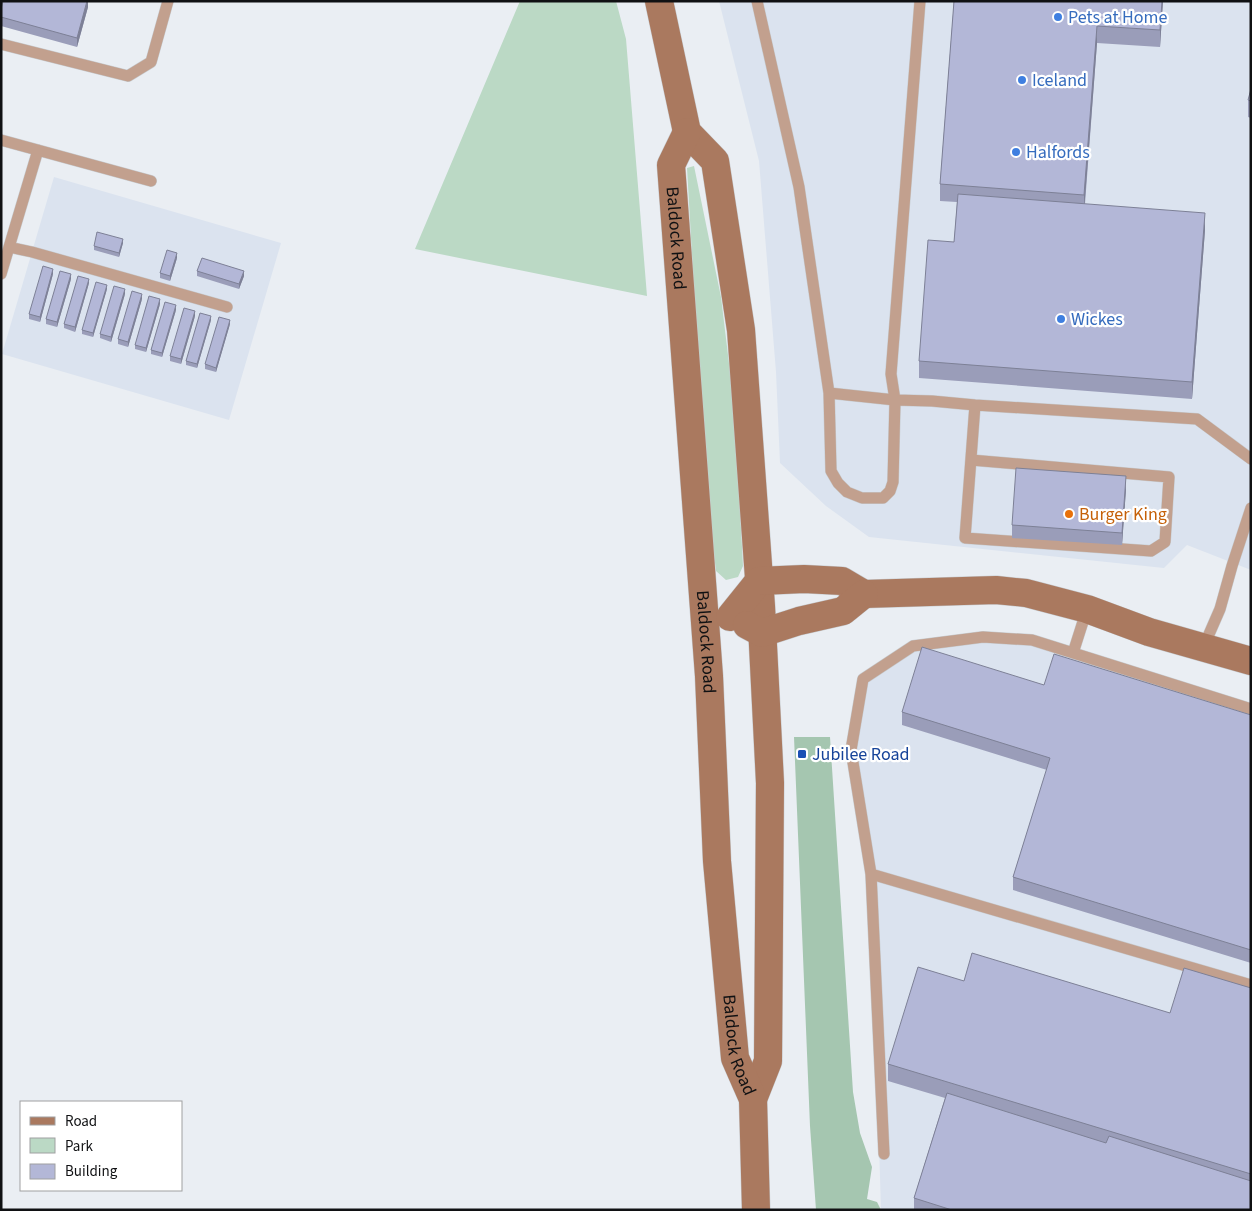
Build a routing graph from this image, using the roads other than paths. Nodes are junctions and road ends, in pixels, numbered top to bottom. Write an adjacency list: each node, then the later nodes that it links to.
1 (168, 1): 5 (lane)
2 (659, 1): 6 (main road)
3 (758, 1): 13 (lane)
4 (920, 1): 14 (lane)
5 (1, 44)
6 (687, 132): 19 (main road, Baldock Road); 22 (main road, Baldock Road)
7 (1, 140): 8 (lane)
8 (38, 150): 9 (lane); 10 (lane)
9 (151, 181)
10 (9, 247): 11 (lane); 12 (lane)
11 (1, 274)
12 (227, 307)
13 (829, 392): 14 (lane); 14 (lane)
14 (895, 400): 15 (lane)
15 (976, 405): 16 (lane); 17 (lane)
16 (1251, 459)
17 (971, 460): 17 (lane)
18 (1251, 508): 24 (lane)
19 (759, 581): 20 (main road); 22 (main road); 23 (main road, Baldock Road)
20 (864, 594): 21 (main road); 23 (main road)
21 (1087, 609): 24 (main road); 25 (lane)
22 (717, 618): 23 (main road); 30 (main road, Baldock Road)
23 (762, 633): 30 (main road, Baldock Road)
24 (1204, 648): 26 (main road)
25 (1073, 653): 27 (lane); 28 (lane)
26 (1251, 661)
27 (1251, 708)
28 (871, 874): 29 (lane); 31 (lane)
29 (1251, 985)
30 (753, 1099): 32 (main road)
31 (884, 1154)
32 (756, 1210)

